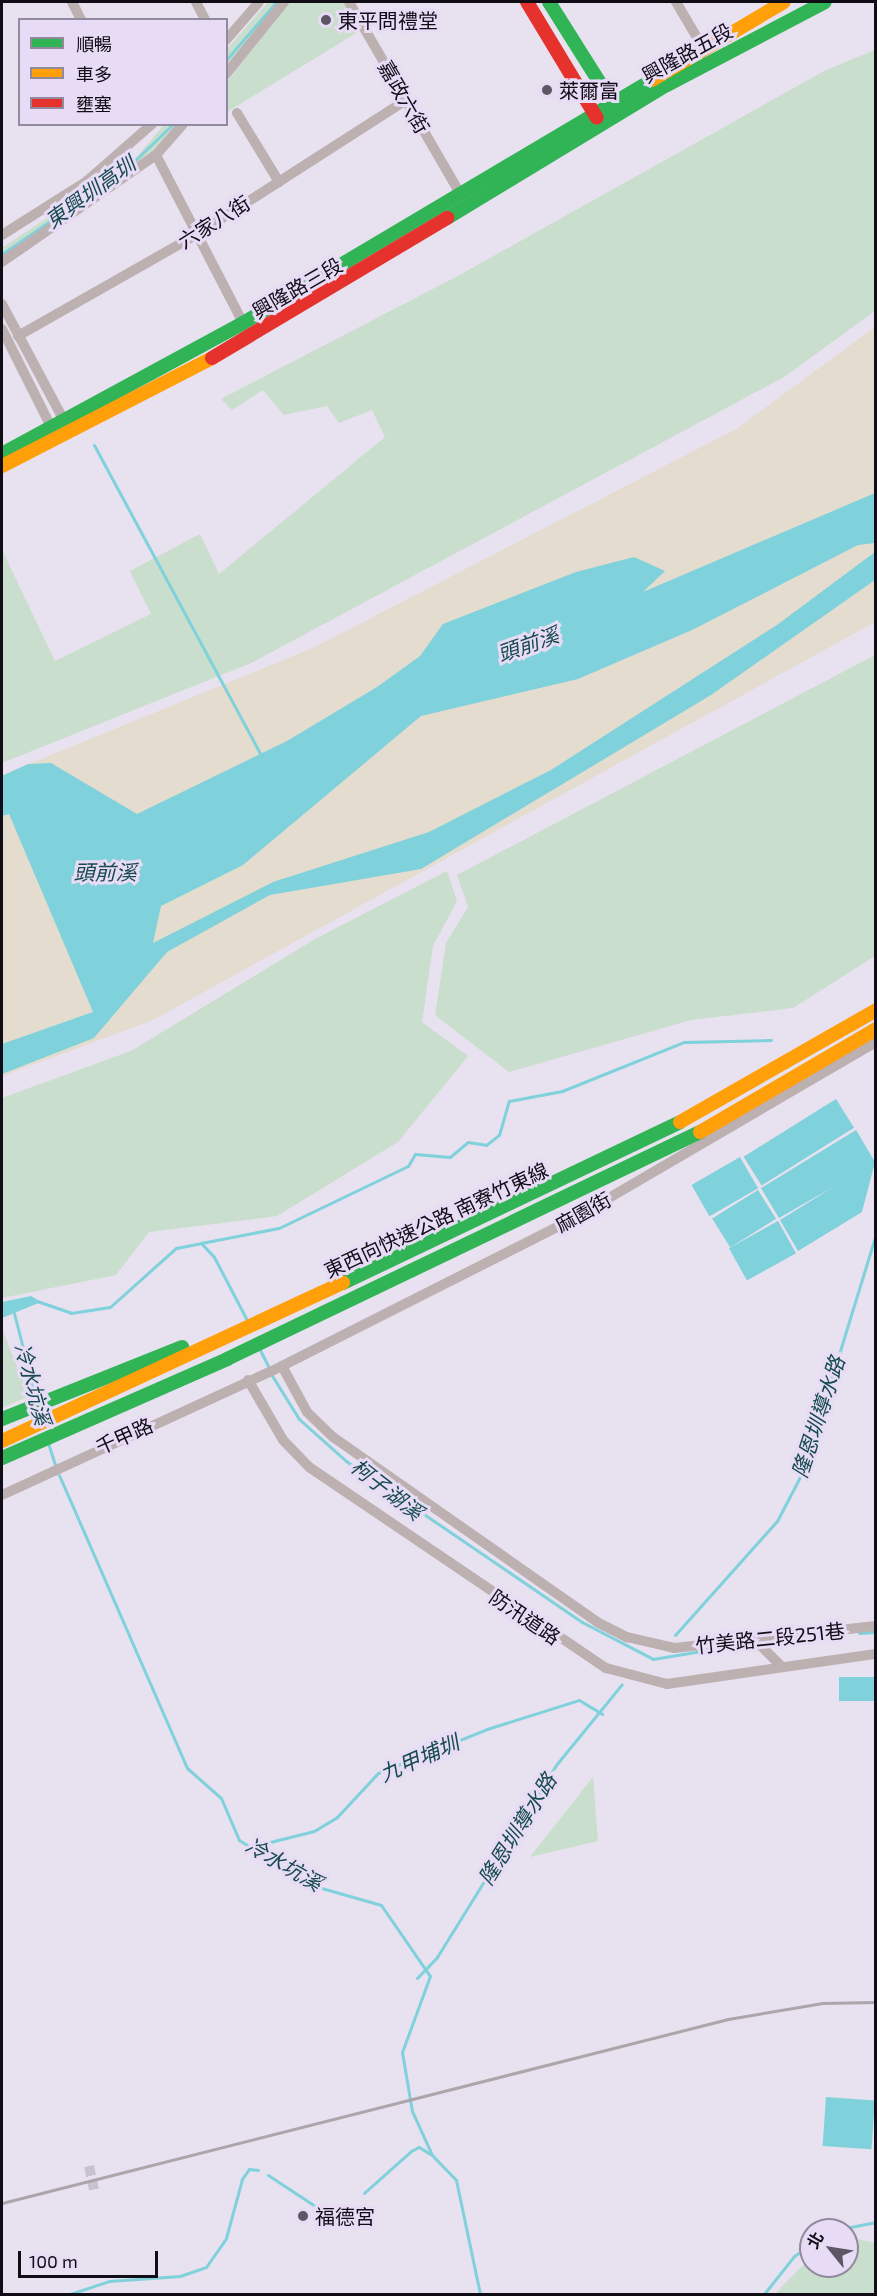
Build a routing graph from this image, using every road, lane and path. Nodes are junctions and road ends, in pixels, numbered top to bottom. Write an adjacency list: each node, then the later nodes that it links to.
1 (72, 2): 11 (street)
2 (196, 2): 12 (street)
3 (259, 2): 13 (street)
4 (284, 2): 15 (street)
5 (349, 2): 16 (street, 嘉政六街)
6 (526, 2): 18 (main road)
7 (549, 2): 17 (main road)
8 (676, 2): 14 (street)
9 (784, 2): 14 (main road, 興隆路五段)
10 (825, 2): 20 (main road, 興隆路五段)
11 (80, 18)
12 (205, 18)
13 (228, 38)
14 (702, 46): 17 (main road, 興隆路五段)
15 (228, 72)
16 (406, 100): 25 (street, 六家八街); 26 (street, 嘉政六街)
17 (611, 100): 18 (main road, 興隆路五段); 20 (main road)
18 (594, 111): 22 (main road); 26 (main road, 興隆路三段)
19 (237, 113): 25 (street)
20 (619, 114): 22 (main road, 興隆路五段)
21 (181, 126): 24 (street)
22 (601, 126): 34 (main road, 興隆路三段)
23 (145, 127): 28 (street)
24 (156, 155): 27 (street); 29 (street)
25 (279, 182): 27 (street, 六家八街)
26 (459, 192): 31 (main road, 興隆路三段)
27 (198, 233): 31 (street); 33 (street, 六家八街)
28 (2, 235)
29 (2, 262)
30 (2, 304): 33 (street)
31 (243, 323): 34 (main road, 興隆路三段)
32 (2, 329): 33 (street)
33 (9, 341): 34 (street)
34 (61, 429): 35 (main road, 興隆路三段); 36 (main road, 興隆路三段)
35 (2, 454)
36 (2, 466)
37 (876, 1010): 40 (main road, 東西向快速公路 南寮竹東線)
38 (876, 1029): 44 (main road, 東西向快速公路 南寮竹東線)
39 (876, 1042): 41 (street, 麻園街)
40 (327, 1293): 43 (main road); 45 (main road, 東西向快速公路 南寮竹東線)
41 (282, 1366): 42 (street, 麻園街); 50 (street, 竹美路二段251巷)
42 (248, 1380): 48 (street, 千甲路); 52 (street, 防汛道路)
43 (2, 1419)
44 (84, 1423): 46 (main road, 東西向快速公路 南寮竹東線); 47 (main road)
45 (2, 1442)
46 (2, 1458)
47 (2, 1468)
48 (2, 1495)
49 (876, 1626): 50 (street, 竹美路二段251巷)
50 (753, 1638): 52 (street)
51 (876, 1654): 52 (street, 防汛道路)
52 (780, 1665)

